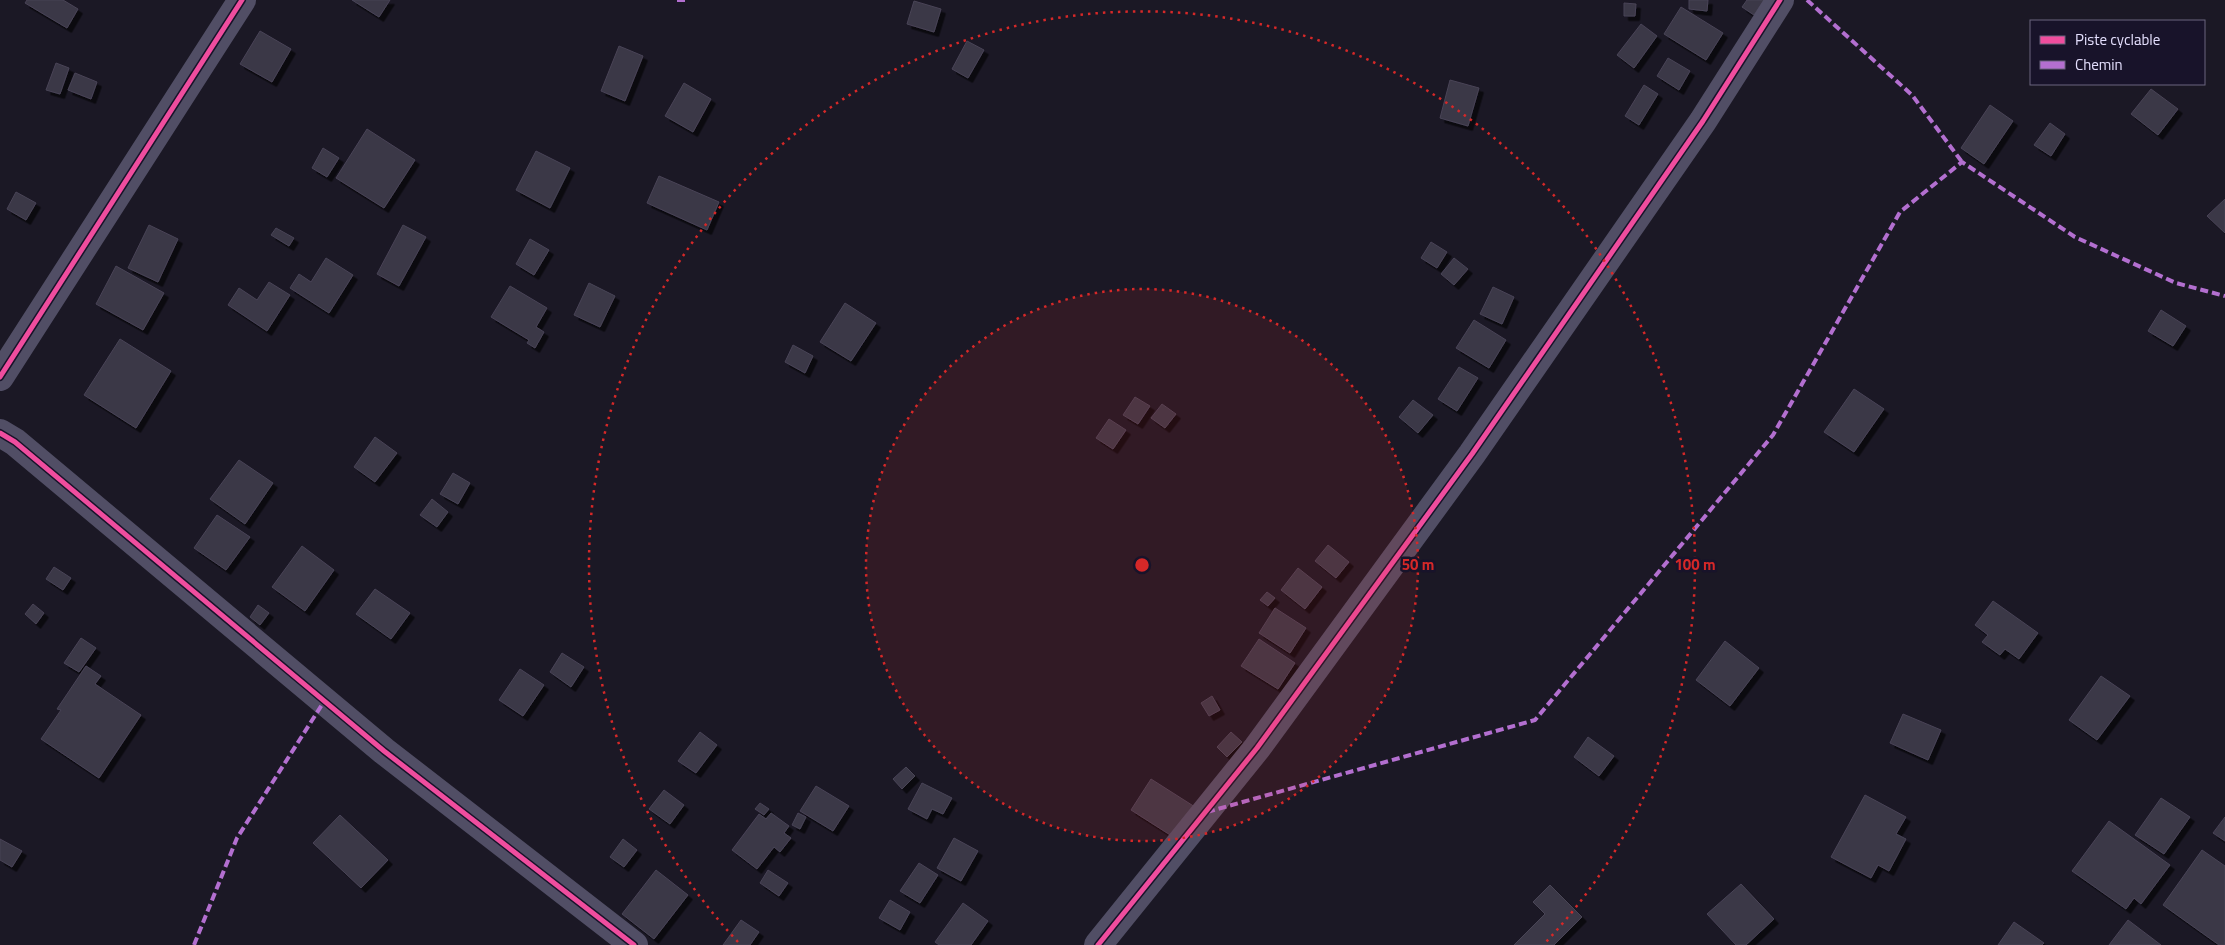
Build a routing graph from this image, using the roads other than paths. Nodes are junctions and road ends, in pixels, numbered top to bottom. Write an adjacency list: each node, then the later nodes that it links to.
1 (242, 0): 3 (street)
2 (1780, 0): 6 (street)
3 (0, 377)
4 (0, 434): 5 (street)
5 (634, 945)
6 (1098, 945)

